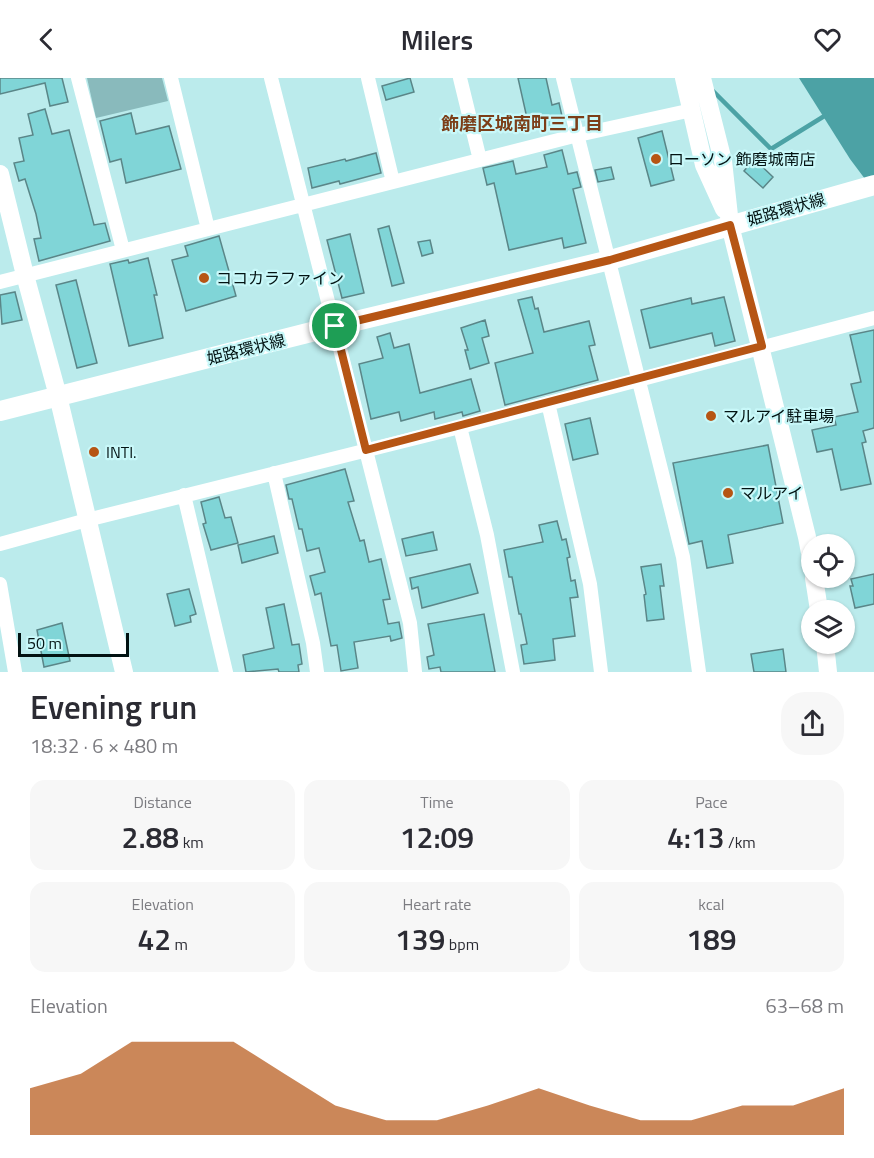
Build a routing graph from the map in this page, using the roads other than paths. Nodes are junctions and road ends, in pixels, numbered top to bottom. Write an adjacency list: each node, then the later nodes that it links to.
1 (78, 78): 18 (street)
2 (171, 78): 17 (street)
3 (271, 78): 15 (street)
4 (368, 78): 13 (street)
5 (460, 78): 11 (street)
6 (563, 78): 10 (street)
7 (684, 78): 9 (street)
8 (702, 78): 16 (street)
9 (692, 110): 10 (street); 16 (street)
10 (578, 135): 11 (street); 19 (street)
11 (480, 160): 13 (street)
12 (0, 174): 20 (street)
13 (393, 182): 15 (street)
14 (866, 187): 16 (main road, 姫路環状線)
15 (303, 204): 17 (street); 23 (street)
16 (730, 225): 19 (main road, 姫路環状線); 24 (street)
17 (208, 229): 18 (street)
18 (123, 250): 20 (street)
19 (610, 260): 23 (main road, 姫路環状線); 25 (street)
20 (25, 275): 21 (street); 26 (street)
21 (0, 282)
22 (874, 318): 24 (street)
23 (335, 326): 26 (main road, 姫路環状線); 30 (street)
24 (762, 346): 25 (street); 34 (street)
25 (639, 379): 27 (street); 45 (street)
26 (58, 396): 28 (main road, 姫路環状線); 33 (street)
27 (548, 403): 29 (street); 44 (street)
28 (0, 411)
29 (460, 427): 30 (street); 43 (street)
30 (366, 450): 31 (street); 42 (street)
31 (274, 473): 32 (street); 41 (street)
32 (183, 495): 33 (street); 40 (street)
33 (87, 520): 35 (street); 39 (street)
34 (806, 534)
35 (0, 544)
36 (0, 584): 38 (street)
37 (826, 654): 46 (street)
38 (15, 672)
39 (124, 672)
40 (226, 672)
41 (317, 672)
42 (416, 672)
43 (513, 672)
44 (601, 672)
45 (699, 672)
46 (828, 672)

